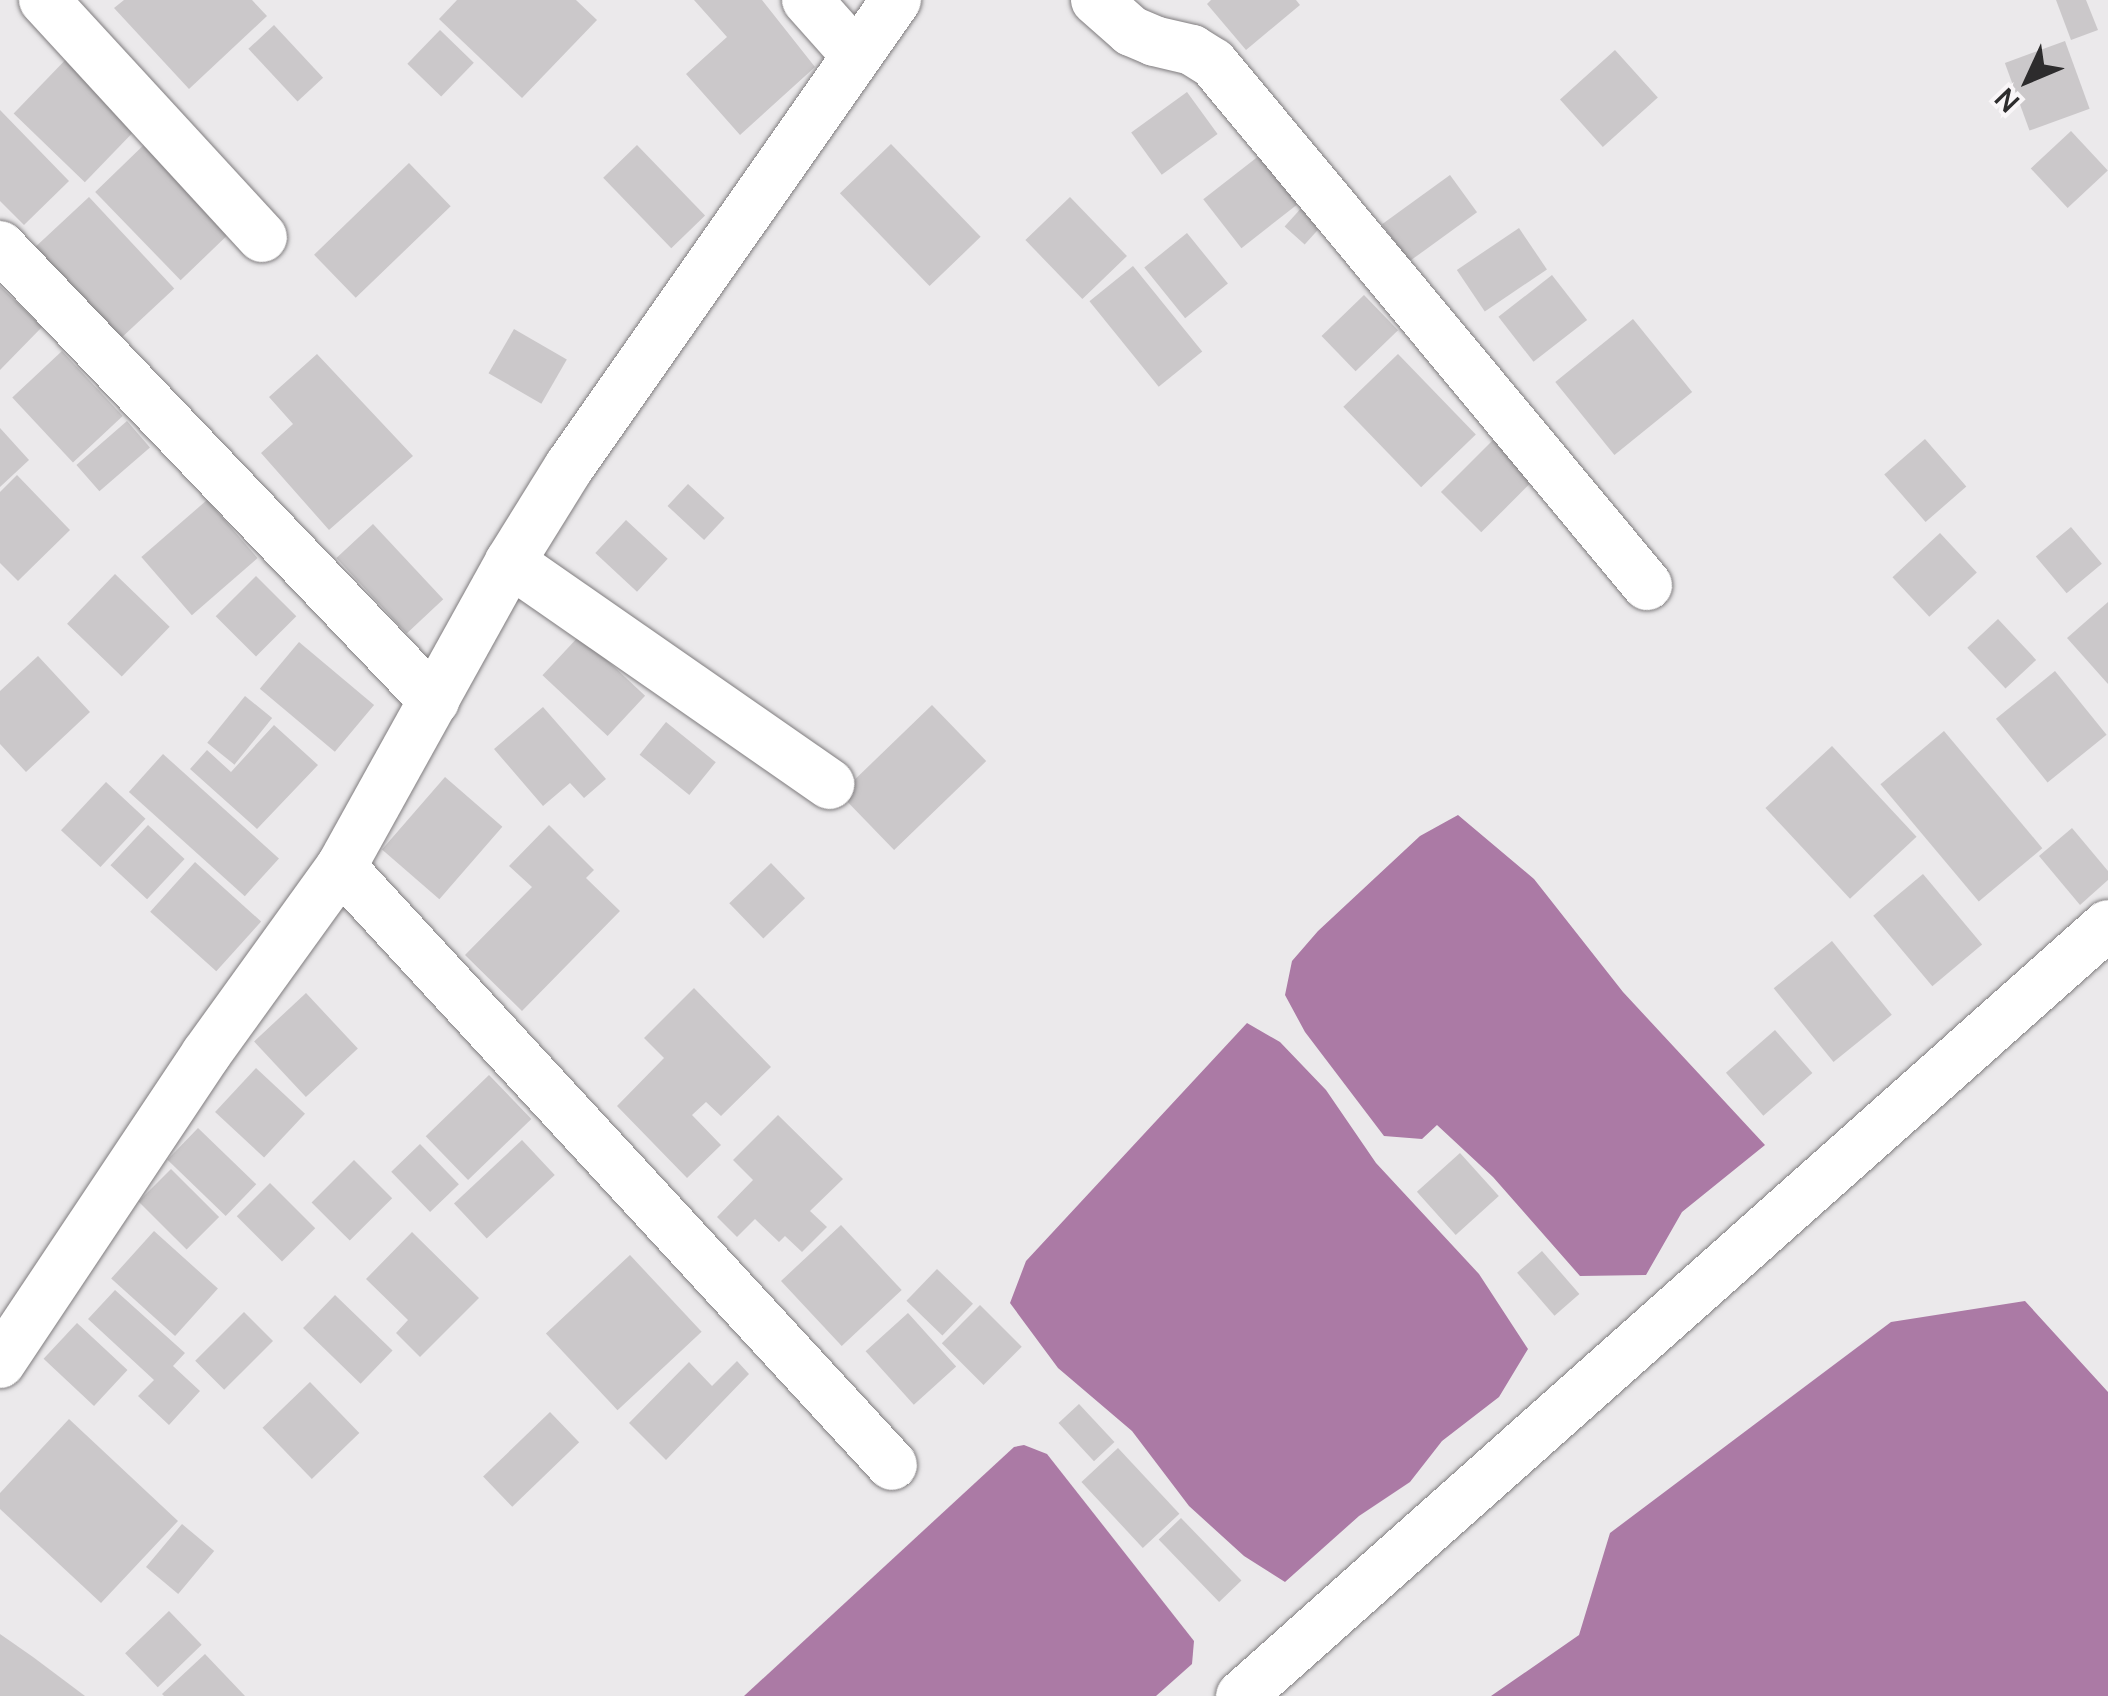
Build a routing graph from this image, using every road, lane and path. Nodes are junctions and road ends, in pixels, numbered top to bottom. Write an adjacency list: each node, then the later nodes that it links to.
1 (44, 0): 6 (street)
2 (806, 0): 5 (street)
3 (896, 0): 5 (street)
4 (1096, 0): 9 (street)
5 (856, 54): 8 (street)
6 (262, 237)
7 (0, 246): 10 (street)
8 (510, 562): 10 (street); 11 (street)
9 (1646, 585)
10 (434, 701): 12 (street)
11 (830, 784)
12 (341, 868): 14 (street); 15 (street)
13 (2108, 925): 16 (street)
14 (0, 1364)
15 (892, 1465)
16 (1240, 1696)

